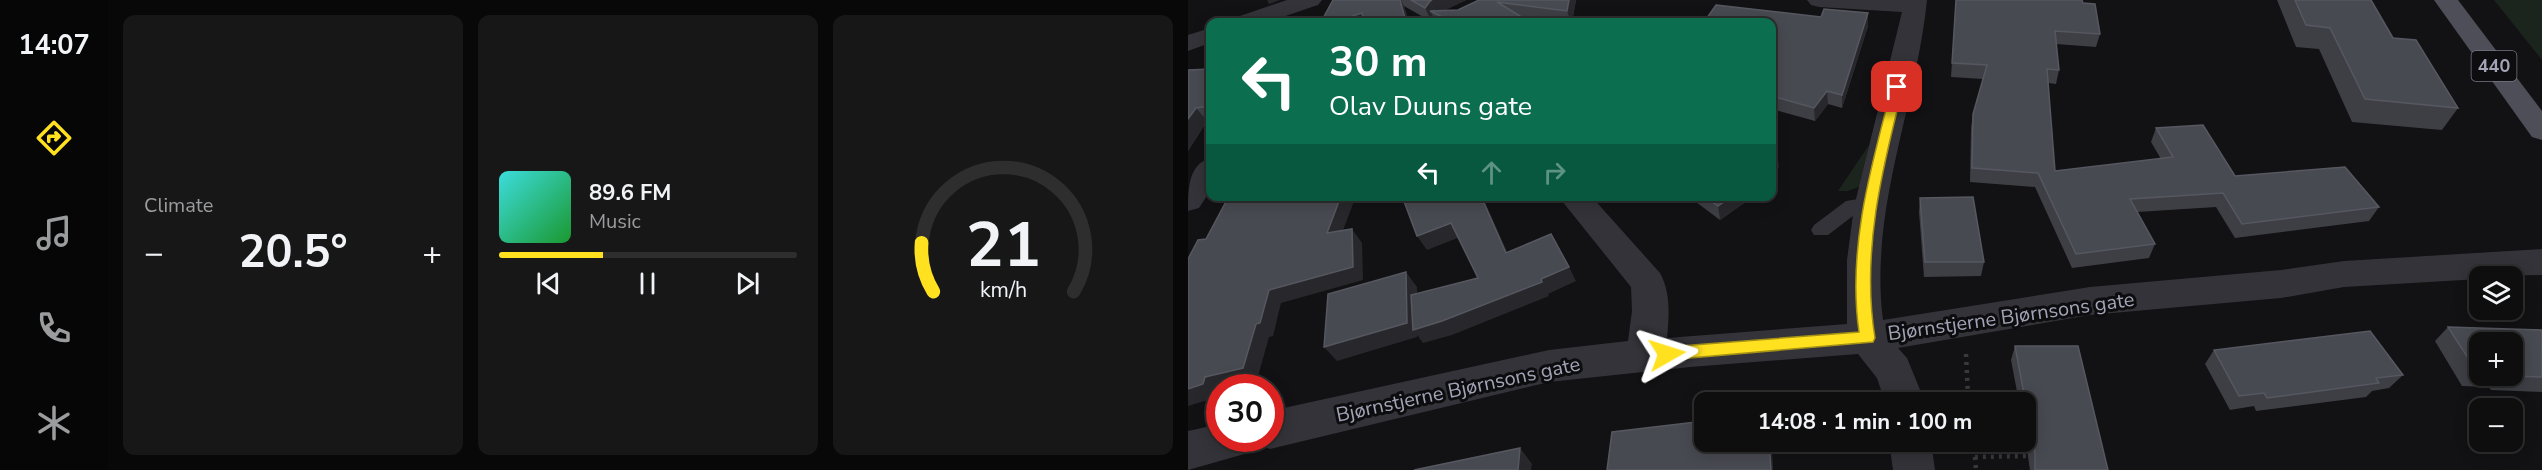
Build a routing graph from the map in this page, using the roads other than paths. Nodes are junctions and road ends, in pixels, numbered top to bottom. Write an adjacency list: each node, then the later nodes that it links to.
1 (1310, 0): 5 (street)
2 (1819, 0): 4 (street)
3 (2446, 0): 8 (main road, 440)
4 (1915, 3): 12 (street)
5 (1258, 18)
6 (1206, 37): 7 (street)
7 (1188, 44)
8 (2542, 131)
9 (1206, 174): 10 (street)
10 (1188, 200)
11 (1577, 201): 16 (street)
12 (1871, 204): 13 (lane); 15 (street)
13 (1821, 230)
14 (2542, 262): 15 (street, Bjørnstjerne Bjørnsons gate)
15 (1867, 338): 16 (street, Bjørnstjerne Bjørnsons gate); 17 (street)
16 (1644, 357): 18 (street, Bjørnstjerne Bjørnsons gate)
17 (1901, 392)
18 (1284, 427)
19 (1206, 446): 20 (street)
20 (1188, 451)
21 (1912, 452): 22 (street)
22 (1914, 470)

